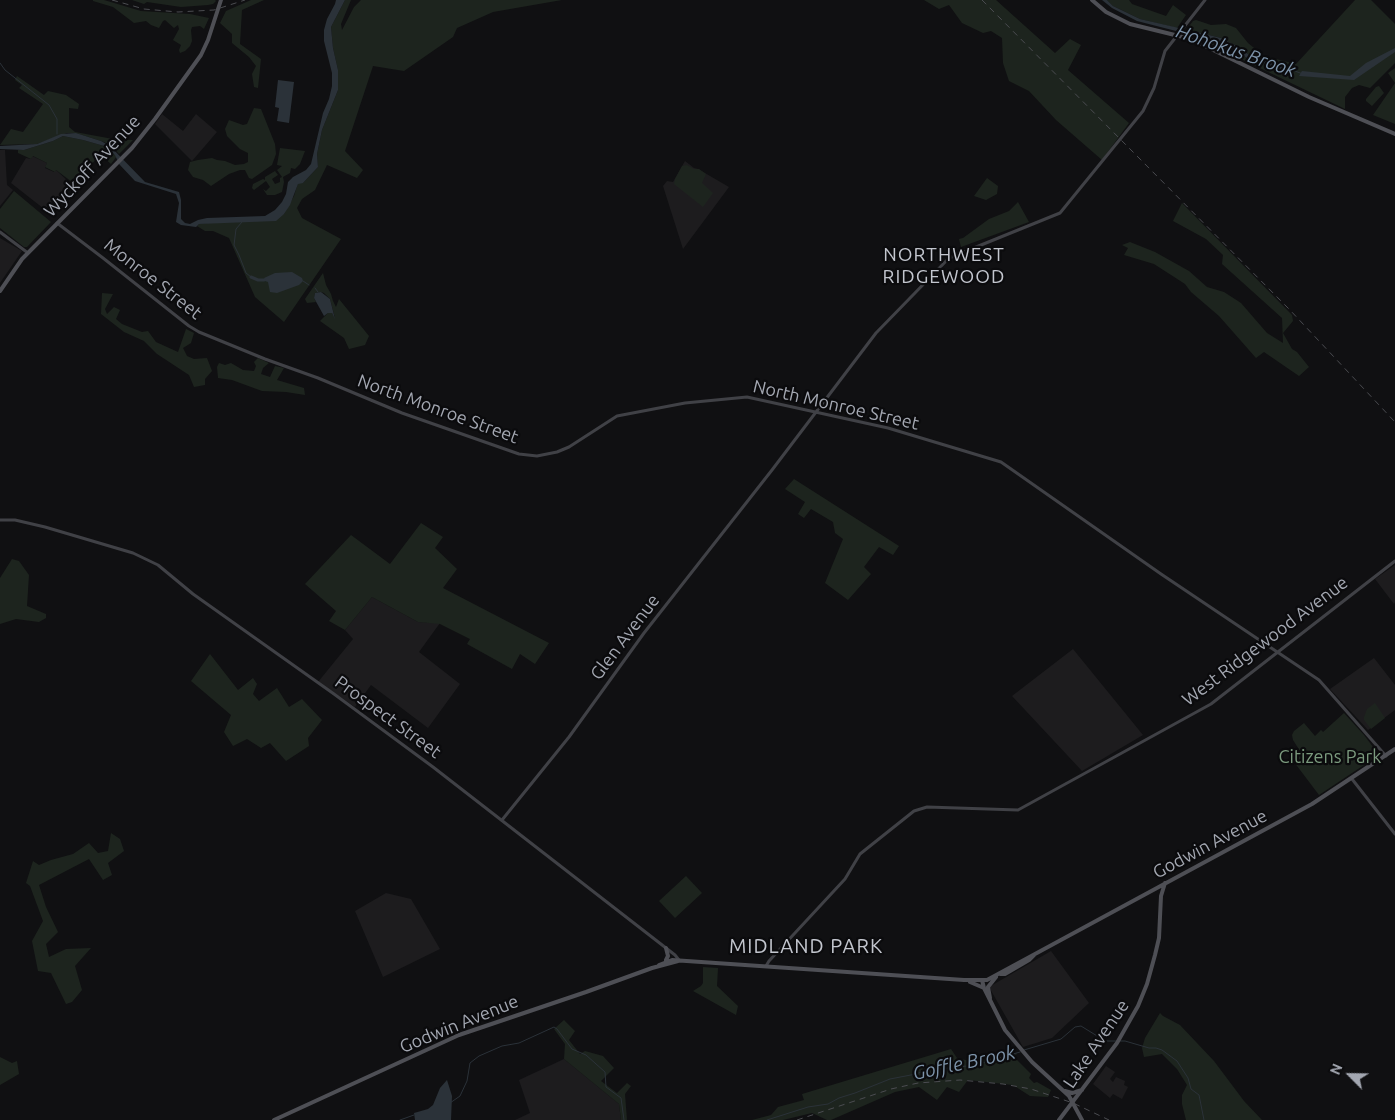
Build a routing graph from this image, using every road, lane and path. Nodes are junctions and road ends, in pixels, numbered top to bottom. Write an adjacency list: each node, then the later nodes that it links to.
1 (221, 0): 6 (main road, Wyckoff Avenue)
2 (1092, 0): 4 (main road)
3 (1205, 0): 4 (main road, Glen Avenue)
4 (1178, 34): 5 (main road); 11 (main road, Glen Avenue)
5 (1395, 134)
6 (57, 223): 8 (main road, Wyckoff Avenue); 10 (main road, Monroe Street)
7 (0, 232): 8 (main road)
8 (28, 253): 9 (main road, Wyckoff Avenue)
9 (0, 291)
10 (265, 359): 11 (main road, North Monroe Street)
11 (815, 413): 14 (main road, North Monroe Street); 18 (main road, Glen Avenue)
12 (0, 520): 18 (main road, Prospect Street)
13 (1395, 561): 14 (main road, West Ridgewood Avenue)
14 (1278, 652): 16 (main road, North Monroe Street); 25 (main road, West Ridgewood Avenue)
15 (1395, 749): 16 (main road, Godwin Avenue)
16 (1386, 756): 17 (main road, Godwin Avenue)
17 (1352, 779): 19 (main road); 20 (main road, Godwin Avenue)
18 (502, 820): 21 (main road, Prospect Street)
19 (1395, 834)
20 (1166, 884): 26 (main road, Godwin Avenue); 32 (main road, Lake Avenue)
21 (666, 948): 22 (main road, Prospect Street); 23 (main road)
22 (680, 960): 23 (main road, Godwin Avenue); 24 (main road, Godwin Avenue); 25 (main road, Godwin Avenue)
23 (664, 962): 24 (main road, Godwin Avenue)
24 (659, 965): 34 (main road, Godwin Avenue)
25 (766, 966): 27 (main road, Godwin Avenue)
26 (999, 975): 28 (main road, Godwin Avenue); 30 (main road)
27 (964, 980): 28 (main road, Godwin Avenue); 29 (main road)
28 (982, 980): 29 (main road)
29 (984, 988): 30 (main road)
30 (990, 1000): 31 (main road)
31 (1062, 1089): 32 (main road); 33 (main road)
32 (1082, 1090): 33 (main road, Lake Avenue)
33 (1073, 1103): 35 (main road); 36 (main road)
34 (274, 1120)
35 (1059, 1120)
36 (1082, 1120)

